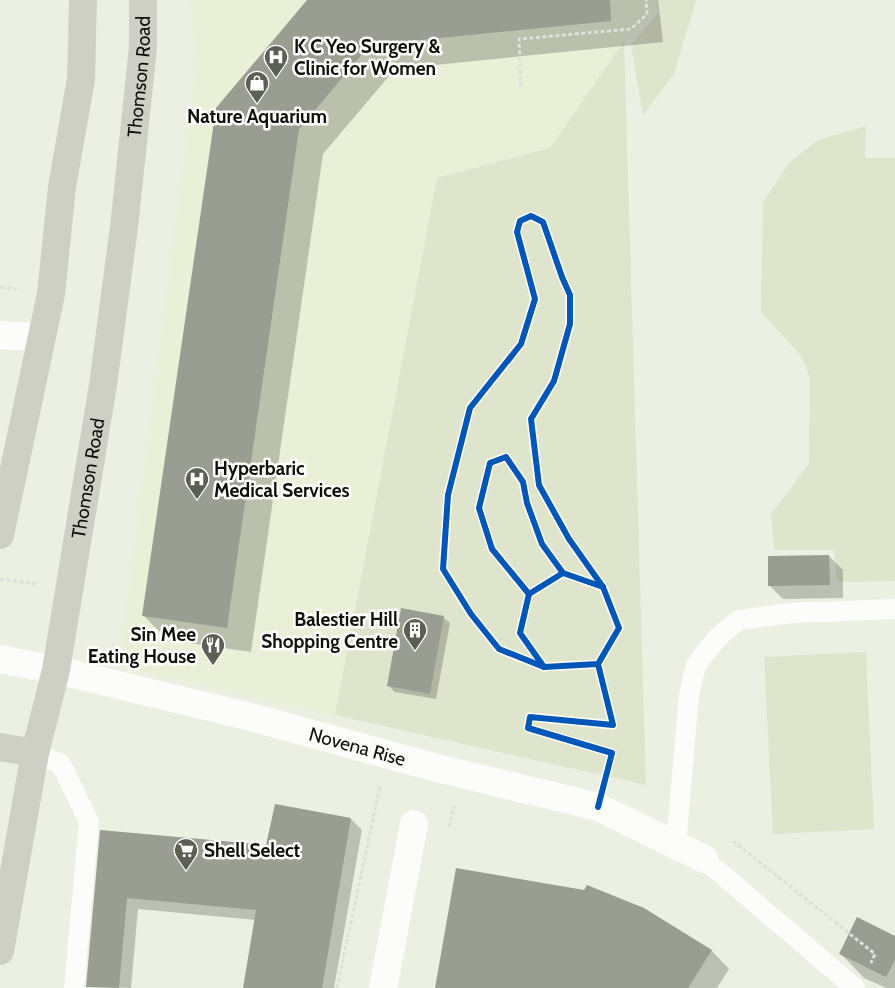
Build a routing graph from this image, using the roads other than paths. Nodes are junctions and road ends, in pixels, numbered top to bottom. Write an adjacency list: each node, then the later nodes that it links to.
1 (83, 0): 4 (main road)
2 (143, 0): 9 (main road, Thomson Road)
3 (0, 335): 4 (street)
4 (40, 337): 5 (main road)
5 (7, 463): 6 (main road)
6 (0, 534)
7 (895, 609): 13 (lane)
8 (0, 659): 9 (street, Novena Rise)
9 (56, 670): 11 (main road, Thomson Road); 13 (street, Novena Rise)
10 (0, 747): 11 (main road)
11 (35, 753): 15 (main road, Thomson Road); 16 (lane)
12 (414, 824): 17 (street)
13 (676, 844): 14 (street, Novena Rise)
14 (704, 859): 18 (lane)
15 (0, 951)
16 (74, 988)
17 (382, 988)
18 (855, 988)

